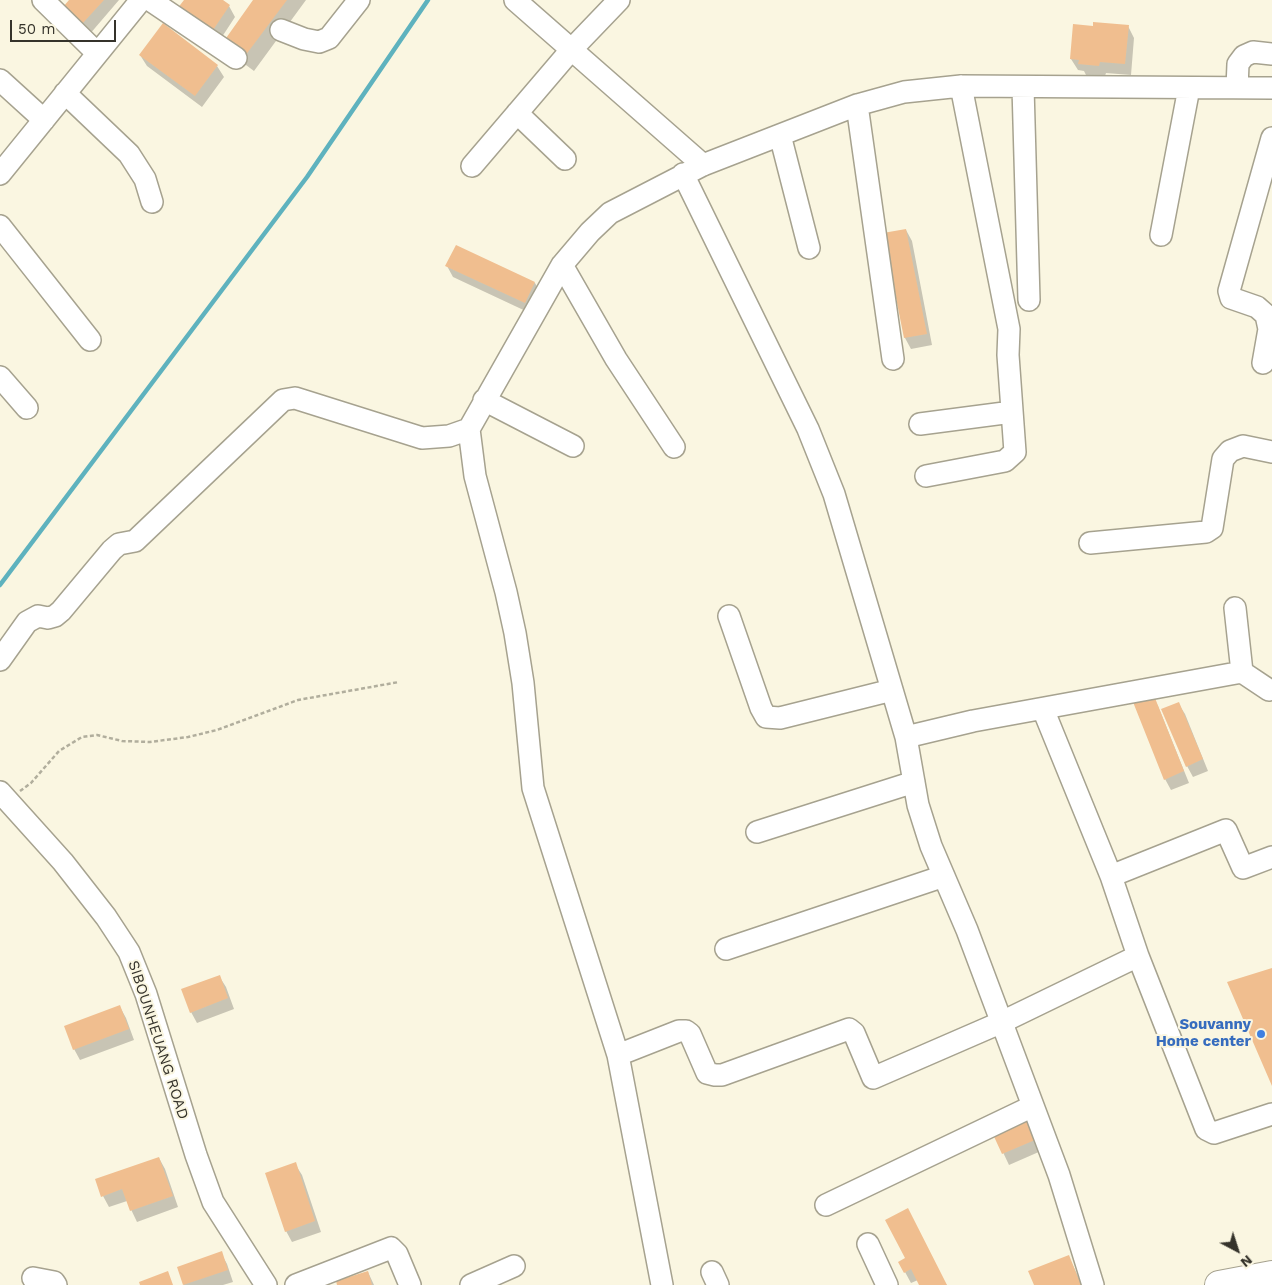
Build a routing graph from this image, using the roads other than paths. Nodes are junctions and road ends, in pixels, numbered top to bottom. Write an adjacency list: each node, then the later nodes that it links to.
1 (43, 0): 9 (street)
2 (141, 0): 9 (street)
3 (150, 0): 11 (street)
4 (358, 0): 7 (street)
5 (515, 0): 8 (street)
6 (619, 0): 8 (street)
7 (281, 30)
8 (571, 50): 20 (street); 25 (street)
9 (97, 54): 18 (street)
10 (1272, 54): 16 (street)
11 (236, 58)
12 (0, 80): 21 (street)
13 (961, 86): 14 (street); 19 (street); 34 (street)
14 (1023, 87): 15 (street); 34 (street)
15 (1189, 88): 16 (street); 31 (street)
16 (1237, 88): 17 (street)
17 (1272, 88)
18 (65, 94): 21 (street); 29 (street)
19 (857, 105): 22 (street); 36 (street)
20 (517, 113): 24 (street); 26 (street)
21 (44, 120): 27 (street)
22 (780, 135): 25 (street); 32 (street)
23 (1272, 138): 37 (street)
24 (565, 159)
25 (703, 165): 28 (street)
26 (472, 166)
27 (0, 174)
28 (683, 174): 33 (street); 53 (street)
29 (152, 202)
30 (0, 226): 35 (street)
31 (1162, 235)
32 (809, 248)
33 (562, 265): 39 (street); 45 (street)
34 (1000, 285): 41 (street)
35 (90, 340)
36 (893, 359)
37 (1263, 363)
38 (0, 377): 40 (street)
39 (484, 400): 43 (street); 44 (street)
40 (27, 408)
41 (1012, 412): 42 (street); 47 (street)
42 (920, 424)
43 (470, 429): 51 (street); 66 (street)
44 (573, 446)
45 (674, 447)
46 (1272, 452): 48 (street)
47 (926, 476)
48 (1090, 542)
49 (1235, 608): 52 (street)
50 (728, 616): 53 (street)
51 (0, 660)
52 (1242, 672): 54 (street); 55 (street)
53 (892, 690): 56 (street)
54 (1269, 690)
55 (1042, 709): 56 (street); 62 (street)
56 (906, 738): 57 (street)
57 (914, 782): 59 (street); 61 (street)
58 (4, 796): 75 (street, SIBOUNHEUANG ROAD)
59 (757, 832)
60 (1272, 857): 62 (street)
61 (944, 876): 63 (street); 65 (street)
62 (1111, 876): 64 (street)
63 (726, 948)
64 (1138, 956): 65 (street); 68 (street)
65 (1002, 1022): 66 (street); 67 (street)
66 (618, 1055): 79 (street)
67 (1033, 1106): 69 (street); 81 (street)
68 (1272, 1114)
69 (826, 1205)
70 (868, 1244): 80 (street)
71 (514, 1266): 78 (street)
72 (1272, 1274): 82 (main road)
73 (33, 1278): 74 (street)
74 (56, 1285)
75 (266, 1285)
76 (296, 1285): 77 (street)
77 (410, 1285)
78 (471, 1285)
79 (662, 1285)
80 (887, 1285)
81 (1093, 1285)
82 (1219, 1285)

